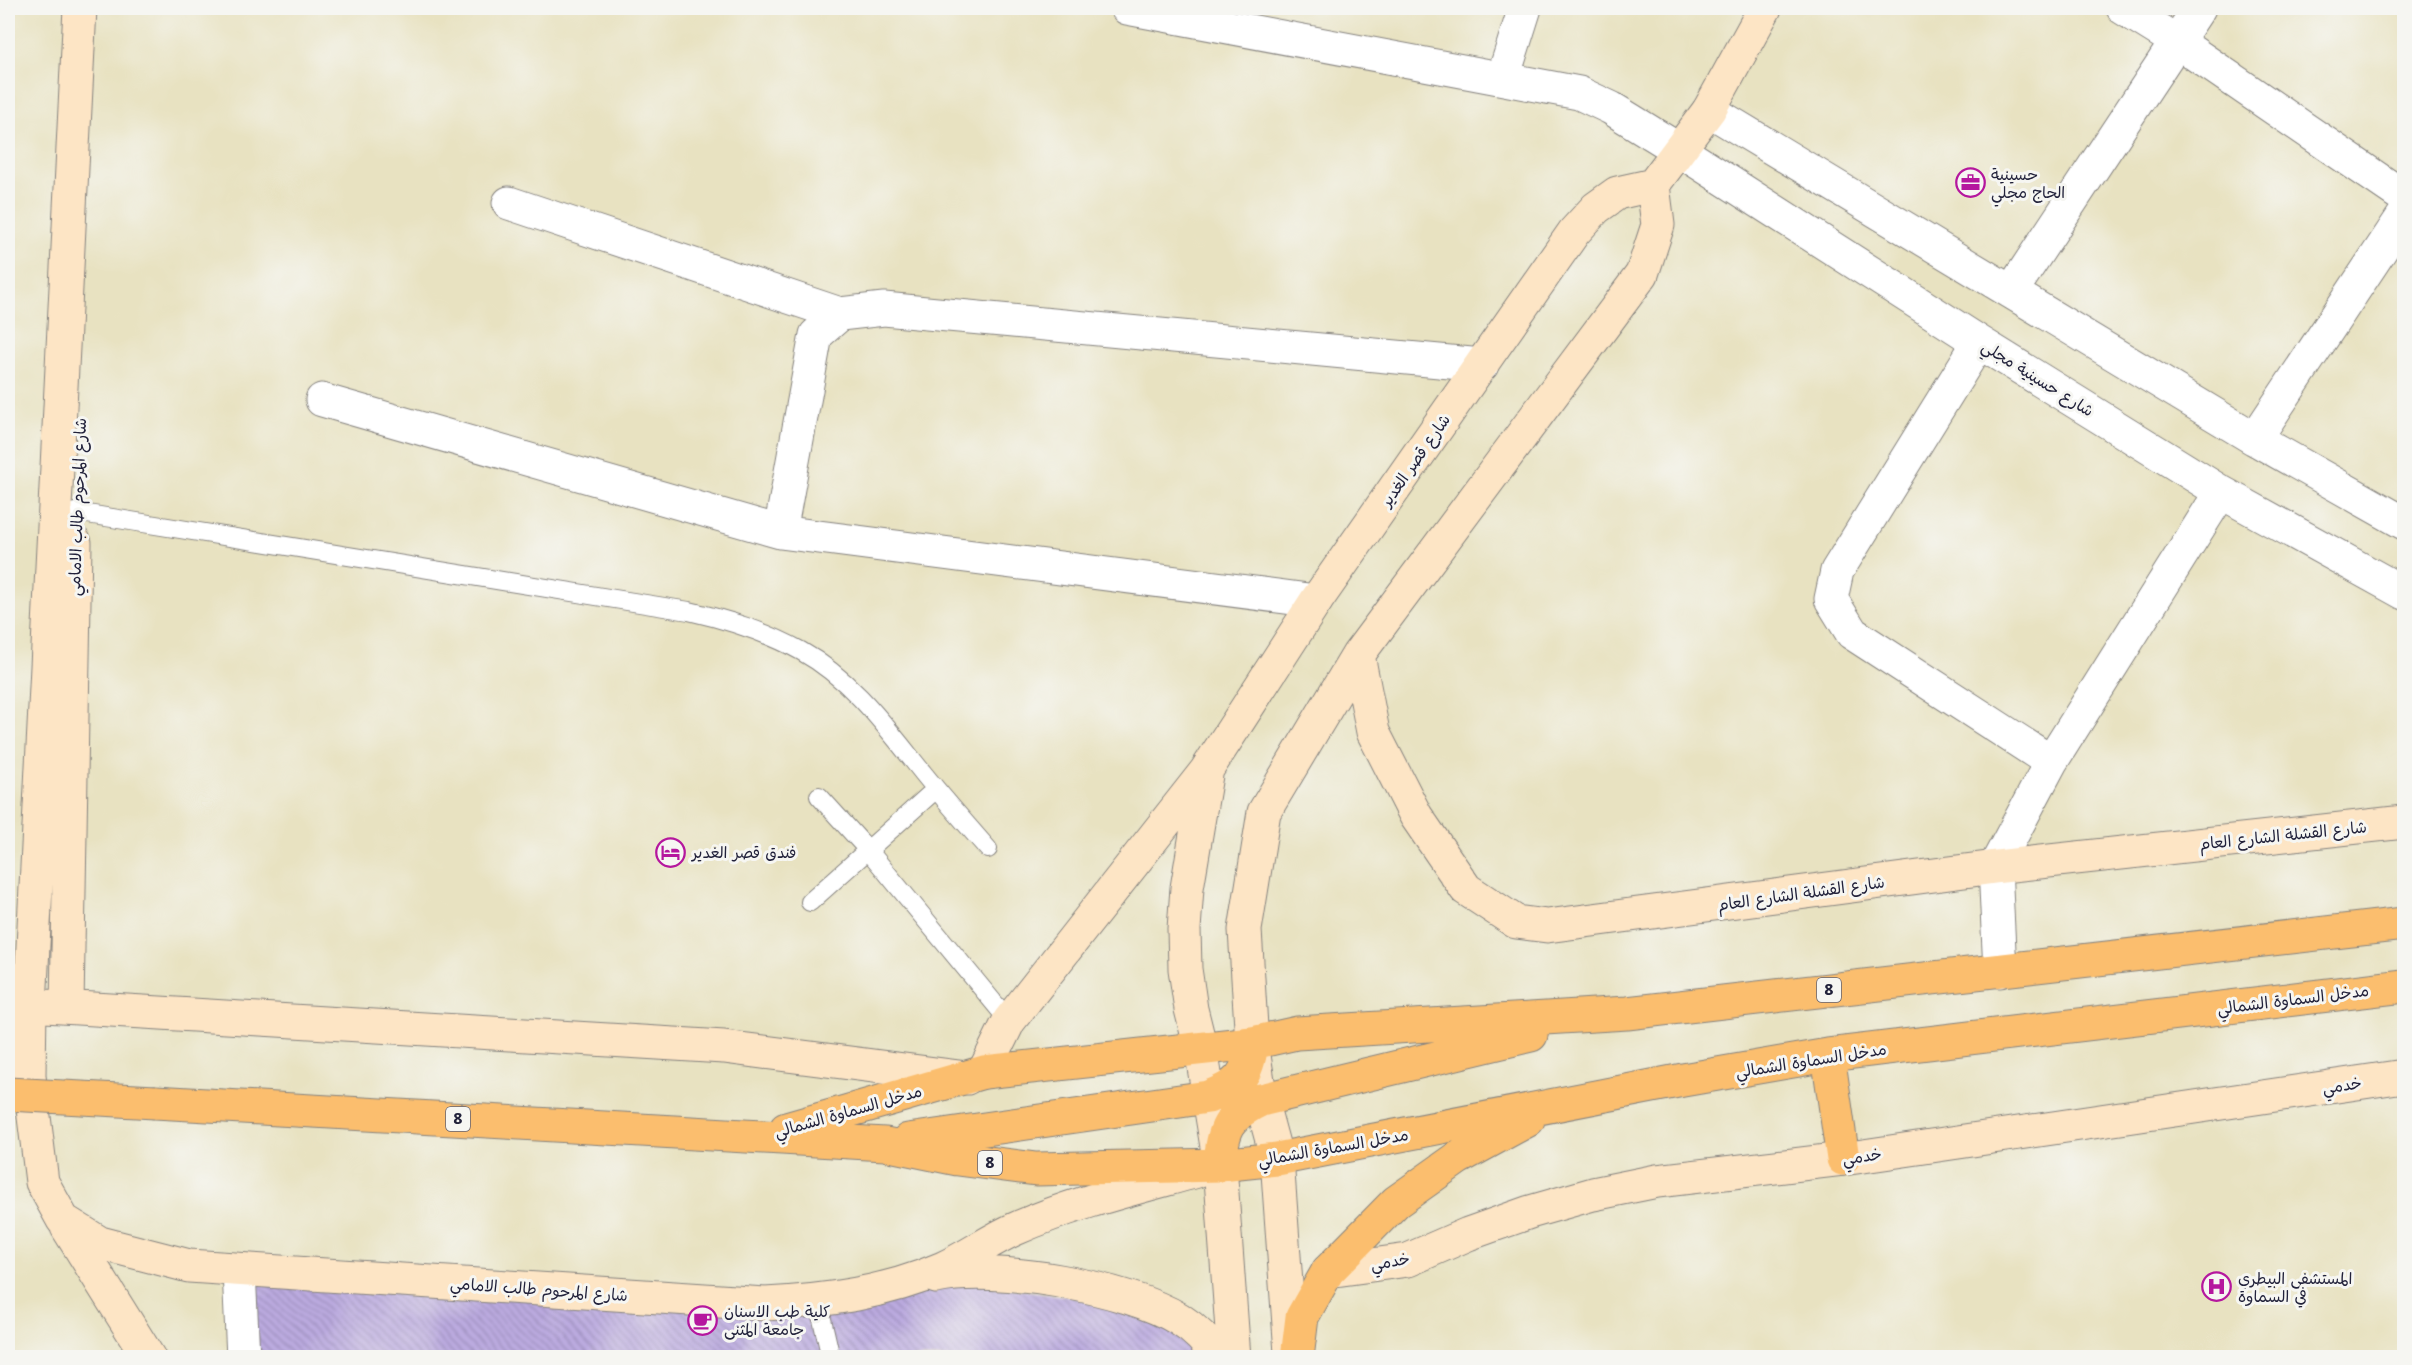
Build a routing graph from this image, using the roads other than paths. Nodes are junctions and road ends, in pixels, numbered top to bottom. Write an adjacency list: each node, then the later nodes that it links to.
1 (80, 8): 41 (main road, شارع المرحوم طالب الامامي)
2 (101, 8): 23 (main road, شارع المرحوم طالب الامامي)
3 (1127, 8): 9 (street, شارع حسينية مجلي)
4 (1525, 8): 9 (street)
5 (1765, 8): 10 (main road)
6 (2123, 8): 8 (street)
7 (2199, 8): 8 (street)
8 (2176, 40): 13 (street); 16 (street)
9 (1503, 78): 11 (street, شارع حسينية مجلي)
10 (1709, 110): 11 (main road); 16 (street)
11 (1679, 150): 12 (main road); 18 (street, شارع حسينية مجلي)
12 (1653, 185): 19 (main road, شارع قصر الغدير); 28 (main road)
13 (2404, 197)
14 (509, 203): 17 (street)
15 (2404, 215): 21 (street)
16 (2011, 291): 21 (street)
17 (840, 314): 19 (street); 25 (street)
18 (1979, 342): 22 (street, شارع حسينية مجلي); 29 (street)
19 (1482, 364): 27 (main road, شارع قصر الغدير)
20 (322, 400): 25 (street)
21 (2255, 439): 24 (street)
22 (2221, 492): 26 (street, شارع حسينية مجلي); 29 (street)
23 (75, 512): 31 (lane); 42 (main road, شارع المرحوم طالب الامامي)
24 (2404, 523)
25 (780, 532): 27 (street)
26 (2404, 593)
27 (1316, 601): 30 (main road, شارع قصر الغدير)
28 (1358, 655): 36 (main road, شارع القشلة الشارع العام); 45 (main road)
29 (2051, 762): 36 (street)
30 (1206, 771): 44 (main road, شارع قصر الغدير); 46 (main road)
31 (936, 789): 34 (lane); 35 (lane)
32 (819, 796): 35 (lane)
33 (2404, 822): 36 (main road, شارع القشلة الشارع العام)
34 (988, 849)
35 (868, 850): 37 (lane); 44 (lane)
36 (1995, 867): 39 (street)
37 (810, 902)
38 (2404, 924): 39 (highway, مدخل السماوة الشمالي / 8)
39 (2000, 971): 43 (highway, مدخل السماوة الشمالي / 8)
40 (2404, 986): 47 (highway, مدخل السماوة الشمالي / 8)
41 (30, 1006): 42 (main road); 59 (main road, شارع المرحوم طالب الامامي)
42 (67, 1006): 48 (main road)
43 (1627, 1013): 45 (highway, مدخل السماوة الشمالي / 8); 53 (highway)
44 (1009, 1021): 48 (main road, شارع قصر الغدير)
45 (1252, 1043): 46 (highway, مدخل السماوة الشمالي / 8); 52 (highway); 53 (main road)
46 (1201, 1049): 48 (highway, مدخل السماوة الشمالي / 8); 52 (main road)
47 (1828, 1055): 50 (highway, مدخل السماوة الشمالي / 8); 56 (highway)
48 (976, 1075): 54 (highway, مدخل السماوة الشمالي / 8)
49 (2404, 1076): 56 (main road, خدمي)
50 (1683, 1080): 57 (highway, مدخل السماوة الشمالي / 8); 61 (highway)
51 (8, 1094): 54 (highway, 8, bridge)
52 (1208, 1097): 55 (highway); 58 (main road)
53 (1261, 1100): 57 (main road); 58 (highway)
54 (761, 1136): 55 (highway, مدخل السماوة الشمالي / 8)
55 (885, 1144): 58 (highway, مدخل السماوة الشمالي / 8)
56 (1843, 1159): 61 (main road, خدمي)
57 (1277, 1160): 58 (highway, مدخل السماوة الشمالي / 8); 69 (main road)
58 (1220, 1165): 62 (main road, شارع المرحوم طالب الامامي); 68 (main road)
59 (63, 1220): 60 (main road, شارع المرحوم طالب الامامي); 64 (main road)
60 (239, 1270): 63 (main road, شارع المرحوم طالب الامامي); 65 (street)
61 (1328, 1271): 70 (highway)
62 (888, 1288): 63 (main road, شارع المرحوم طالب الامامي); 67 (main road)
63 (818, 1302): 66 (lane)
64 (149, 1358)
65 (243, 1358)
66 (831, 1358)
67 (1218, 1358)
68 (1234, 1358)
69 (1291, 1358)
70 (1297, 1358)

